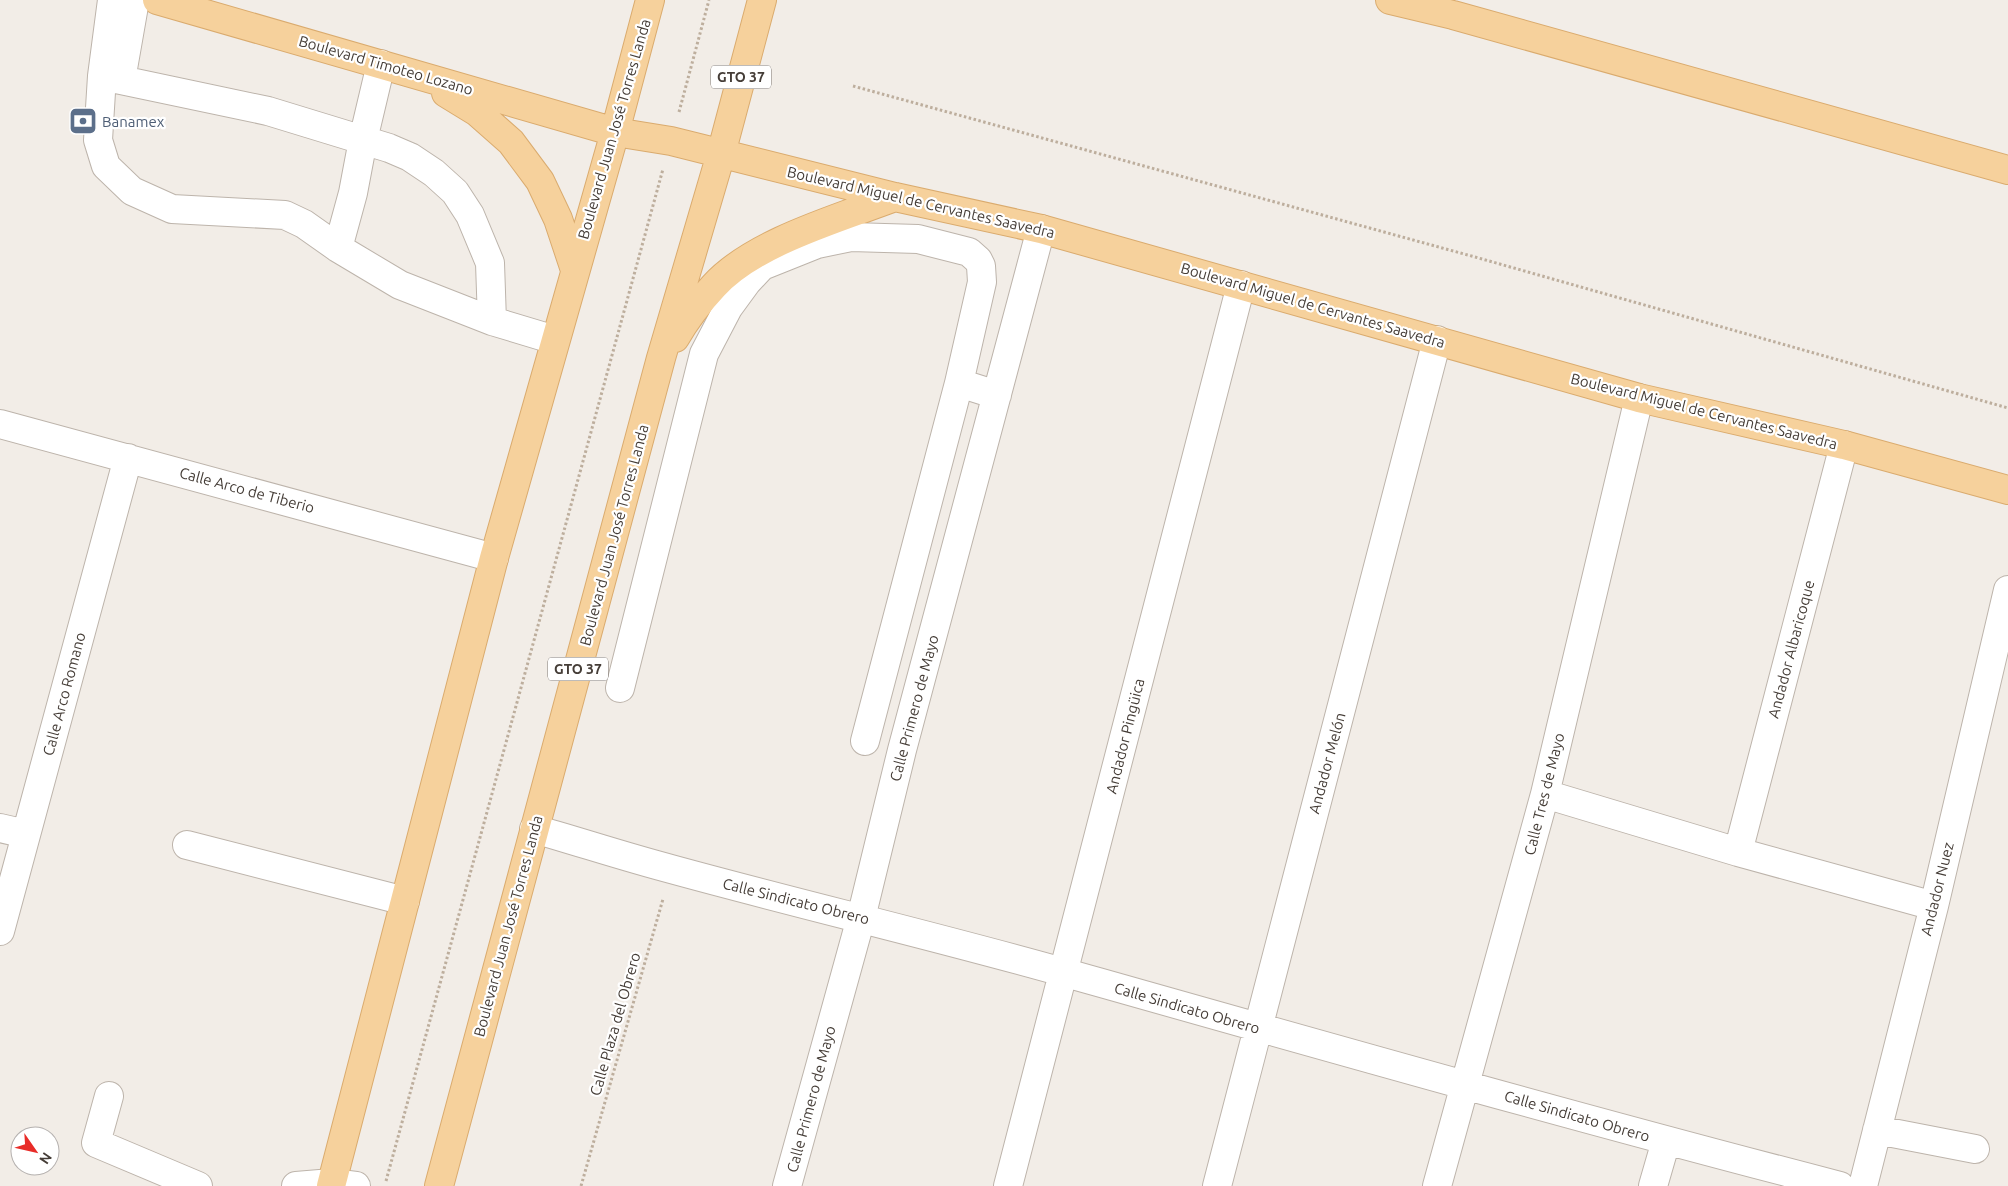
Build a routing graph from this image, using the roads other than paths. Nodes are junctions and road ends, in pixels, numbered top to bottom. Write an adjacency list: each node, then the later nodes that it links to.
1 (112, 0): 10 (street)
2 (135, 0): 10 (street)
3 (158, 0): 8 (main road, Boulevard Timoteo Lozano)
4 (650, 0): 11 (main road, Boulevard Juan José Torres Landa)
5 (762, 0): 13 (main road, Boulevard Juan José Torres Landa / GTO 37)
6 (1390, 0): 7 (main road)
7 (1456, 8): 14 (main road)
8 (382, 64): 9 (main road, Boulevard Timoteo Lozano); 12 (street)
9 (412, 72): 11 (main road, Boulevard Timoteo Lozano); 18 (main road)
10 (111, 78): 12 (street); 17 (street)
11 (615, 132): 13 (main road, Boulevard Miguel de Cervantes Saavedra); 18 (main road, Boulevard Juan José Torres Landa)
12 (363, 140): 17 (street); 20 (street)
13 (721, 154): 15 (main road, Boulevard Miguel de Cervantes Saavedra); 23 (main road, Boulevard Juan José Torres Landa / GTO 37)
14 (2008, 170)
15 (895, 197): 16 (main road, Boulevard Miguel de Cervantes Saavedra); 23 (main road)
16 (1041, 229): 19 (main road, Boulevard Miguel de Cervantes Saavedra); 25 (street, Calle Primero de Mayo)
17 (338, 248): 20 (street)
18 (575, 270): 21 (main road, Boulevard Juan José Torres Landa)
19 (1240, 285): 22 (main road, Boulevard Miguel de Cervantes Saavedra); 45 (street, Andador Pingüica)
20 (492, 321): 21 (street)
21 (555, 340): 31 (main road, Boulevard Juan José Torres Landa)
22 (1437, 340): 26 (main road, Boulevard Miguel de Cervantes Saavedra); 46 (street, Andador Melón)
23 (661, 358): 37 (main road, Boulevard Juan José Torres Landa / GTO 37)
24 (959, 383): 25 (street); 33 (street); 34 (street)
25 (997, 395): 43 (street, Calle Primero de Mayo)
26 (1639, 398): 28 (main road, Boulevard Miguel de Cervantes Saavedra); 35 (street, Calle Tres de Mayo)
27 (0, 424): 29 (street, Calle Arco de Tiberio)
28 (1844, 445): 30 (main road, Boulevard Miguel de Cervantes Saavedra); 40 (street, Andador Albaricoque)
29 (128, 458): 31 (street, Calle Arco de Tiberio); 38 (street, Calle Arco Romano)
30 (2008, 490)
31 (494, 558): 41 (main road, Boulevard Juan José Torres Landa)
32 (2008, 590): 42 (street, Andador Nuez)
33 (620, 688)
34 (865, 741)
35 (1545, 794): 40 (street); 47 (street, Calle Tres de Mayo)
36 (0, 828): 38 (street)
37 (534, 829): 43 (street, Calle Sindicato Obrero); 55 (main road, Boulevard Juan José Torres Landa / GTO 37)
38 (26, 834): 44 (street, Calle Arco Romano)
39 (187, 845): 41 (street)
40 (1738, 852): 42 (street)
41 (405, 901): 52 (main road, Boulevard Juan José Torres Landa)
42 (1934, 906): 49 (street, Andador Nuez)
43 (861, 918): 45 (street, Calle Sindicato Obrero); 56 (street, Calle Primero de Mayo)
44 (0, 930)
45 (1064, 973): 46 (street, Calle Sindicato Obrero); 57 (street, Andador Pingüica)
46 (1257, 1029): 47 (street, Calle Sindicato Obrero); 58 (street, Andador Melón)
47 (1465, 1084): 50 (street, Calle Sindicato Obrero); 59 (street, Calle Tres de Mayo)
48 (109, 1096): 53 (street)
49 (1876, 1130): 51 (street); 62 (street, Andador Nuez)
50 (1666, 1141): 60 (street); 61 (street, Calle Sindicato Obrero)
51 (1975, 1149)
52 (338, 1185): 54 (street)
53 (198, 1186)
54 (296, 1186)
55 (439, 1186)
56 (787, 1186)
57 (1008, 1186)
58 (1217, 1186)
59 (1437, 1186)
60 (1653, 1186)
61 (1840, 1186)
62 (1863, 1186)

